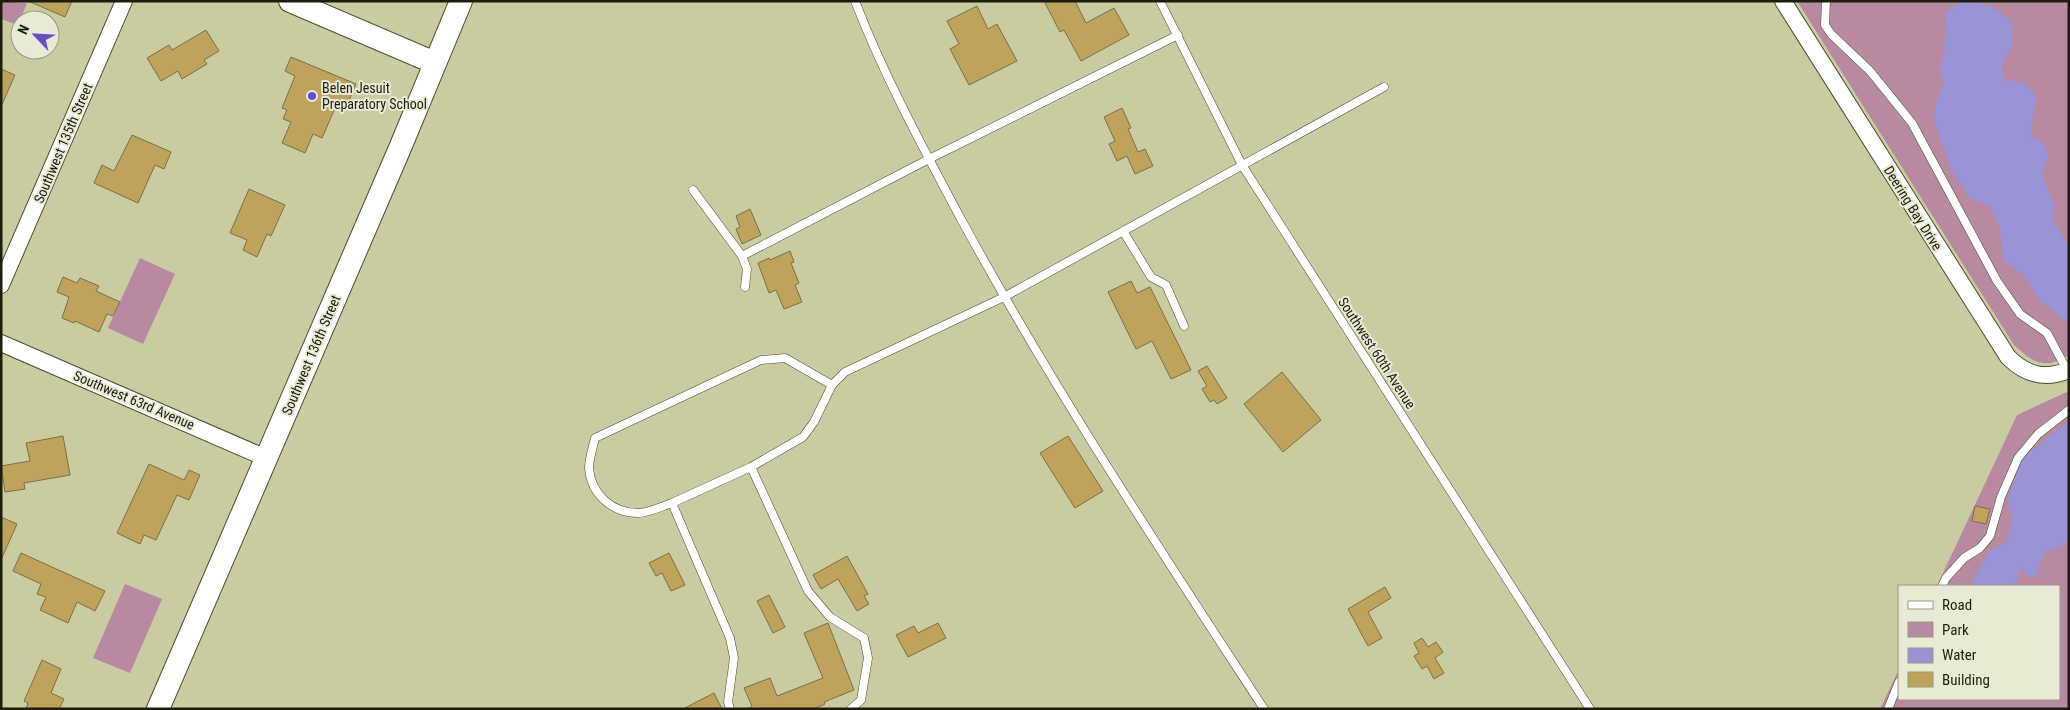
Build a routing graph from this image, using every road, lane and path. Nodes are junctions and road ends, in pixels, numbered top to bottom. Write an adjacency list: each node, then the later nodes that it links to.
1 (124, 1): 16 (street, Southwest 135th Street)
2 (461, 1): 9 (main road, Southwest 136th Street)
3 (855, 1): 11 (lane)
4 (1160, 1): 8 (lane, Southwest 60th Avenue)
5 (1783, 1): 21 (street, Deering Bay Drive)
6 (1826, 1): 21 (lane)
7 (300, 3): 9 (main road)
8 (1178, 35): 11 (lane); 12 (lane, Southwest 60th Avenue)
9 (435, 63): 24 (main road, Southwest 136th Street)
10 (1384, 87): 12 (lane)
11 (929, 159): 15 (lane); 18 (lane)
12 (1242, 165): 14 (lane); 33 (lane, Southwest 60th Avenue)
13 (693, 190): 15 (lane)
14 (1123, 231): 18 (lane); 19 (lane)
15 (742, 256): 17 (lane)
16 (1, 285)
17 (745, 287)
18 (1004, 298): 22 (lane); 32 (lane)
19 (1184, 326)
20 (1, 343): 24 (street, Southwest 63rd Avenue)
21 (2068, 372)
22 (832, 385): 25 (lane); 26 (lane)
23 (2069, 410): 27 (lane)
24 (266, 458): 29 (main road, Southwest 136th Street)
25 (751, 466): 26 (lane); 31 (lane)
26 (672, 503): 30 (lane)
27 (1942, 585)
28 (1898, 684): 34 (lane)
29 (158, 709)
30 (730, 709)
31 (851, 709)
32 (1264, 709)
33 (1590, 709)
34 (1888, 709)

